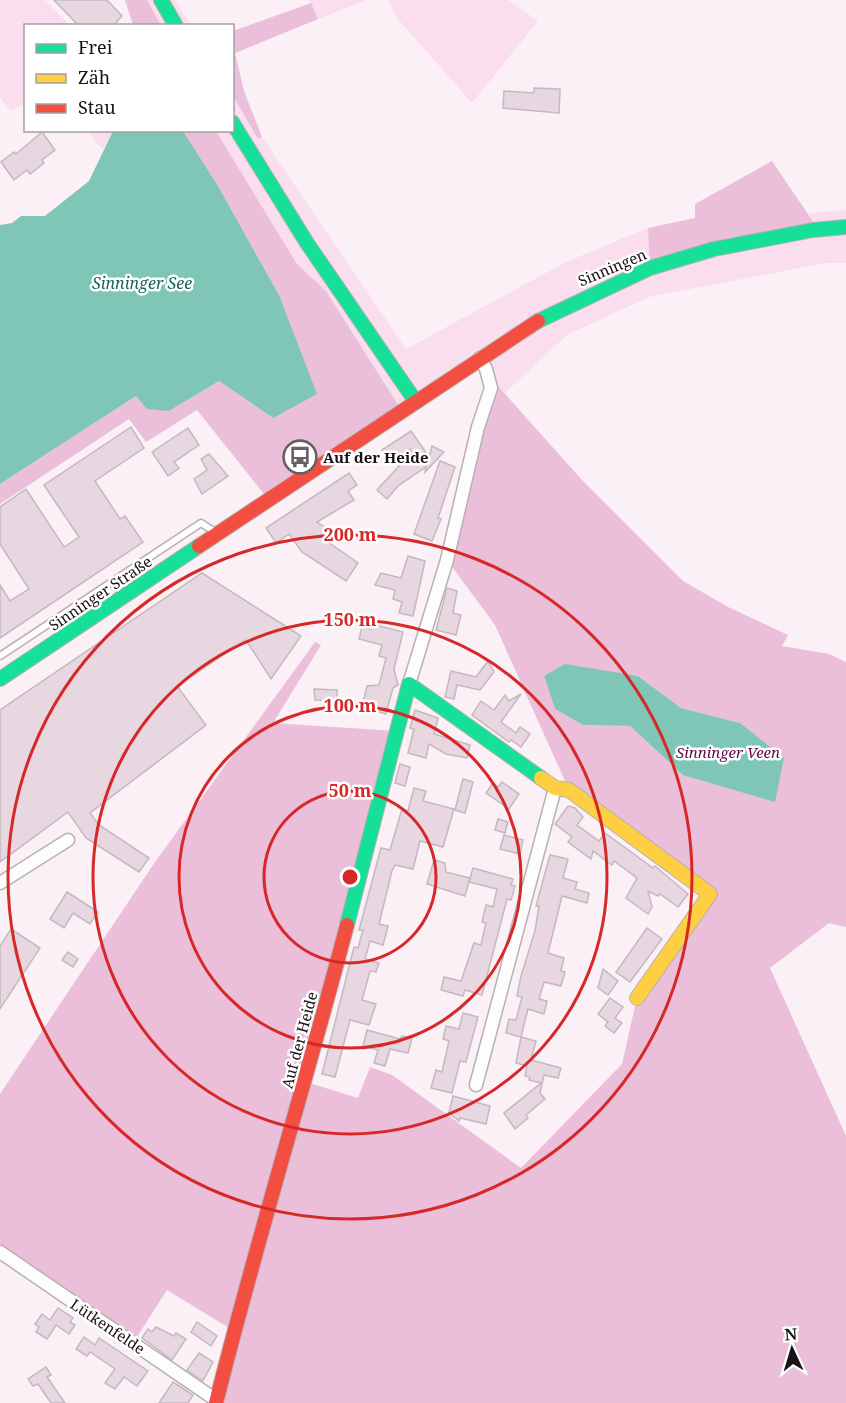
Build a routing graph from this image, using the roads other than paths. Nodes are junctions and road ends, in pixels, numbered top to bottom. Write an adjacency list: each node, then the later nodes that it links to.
1 (161, 0): 2 (main road)
2 (175, 24)
3 (234, 125): 6 (main road)
4 (846, 226): 5 (main road, Sinningen)
5 (480, 358): 6 (main road, Sinningen); 10 (street, Auf der Heide)
6 (416, 402): 7 (main road, Sinninger Straße)
7 (218, 534): 8 (lane, Sinninger Straße); 9 (main road, Sinninger Straße)
8 (0, 656)
9 (0, 679)
10 (409, 684): 11 (main road); 17 (main road, Auf der Heide)
11 (555, 789): 14 (main road); 15 (street)
12 (68, 840): 13 (street)
13 (0, 883)
14 (637, 998)
15 (476, 1085)
16 (0, 1252): 17 (street, Lütkenfelde)
17 (216, 1402)

